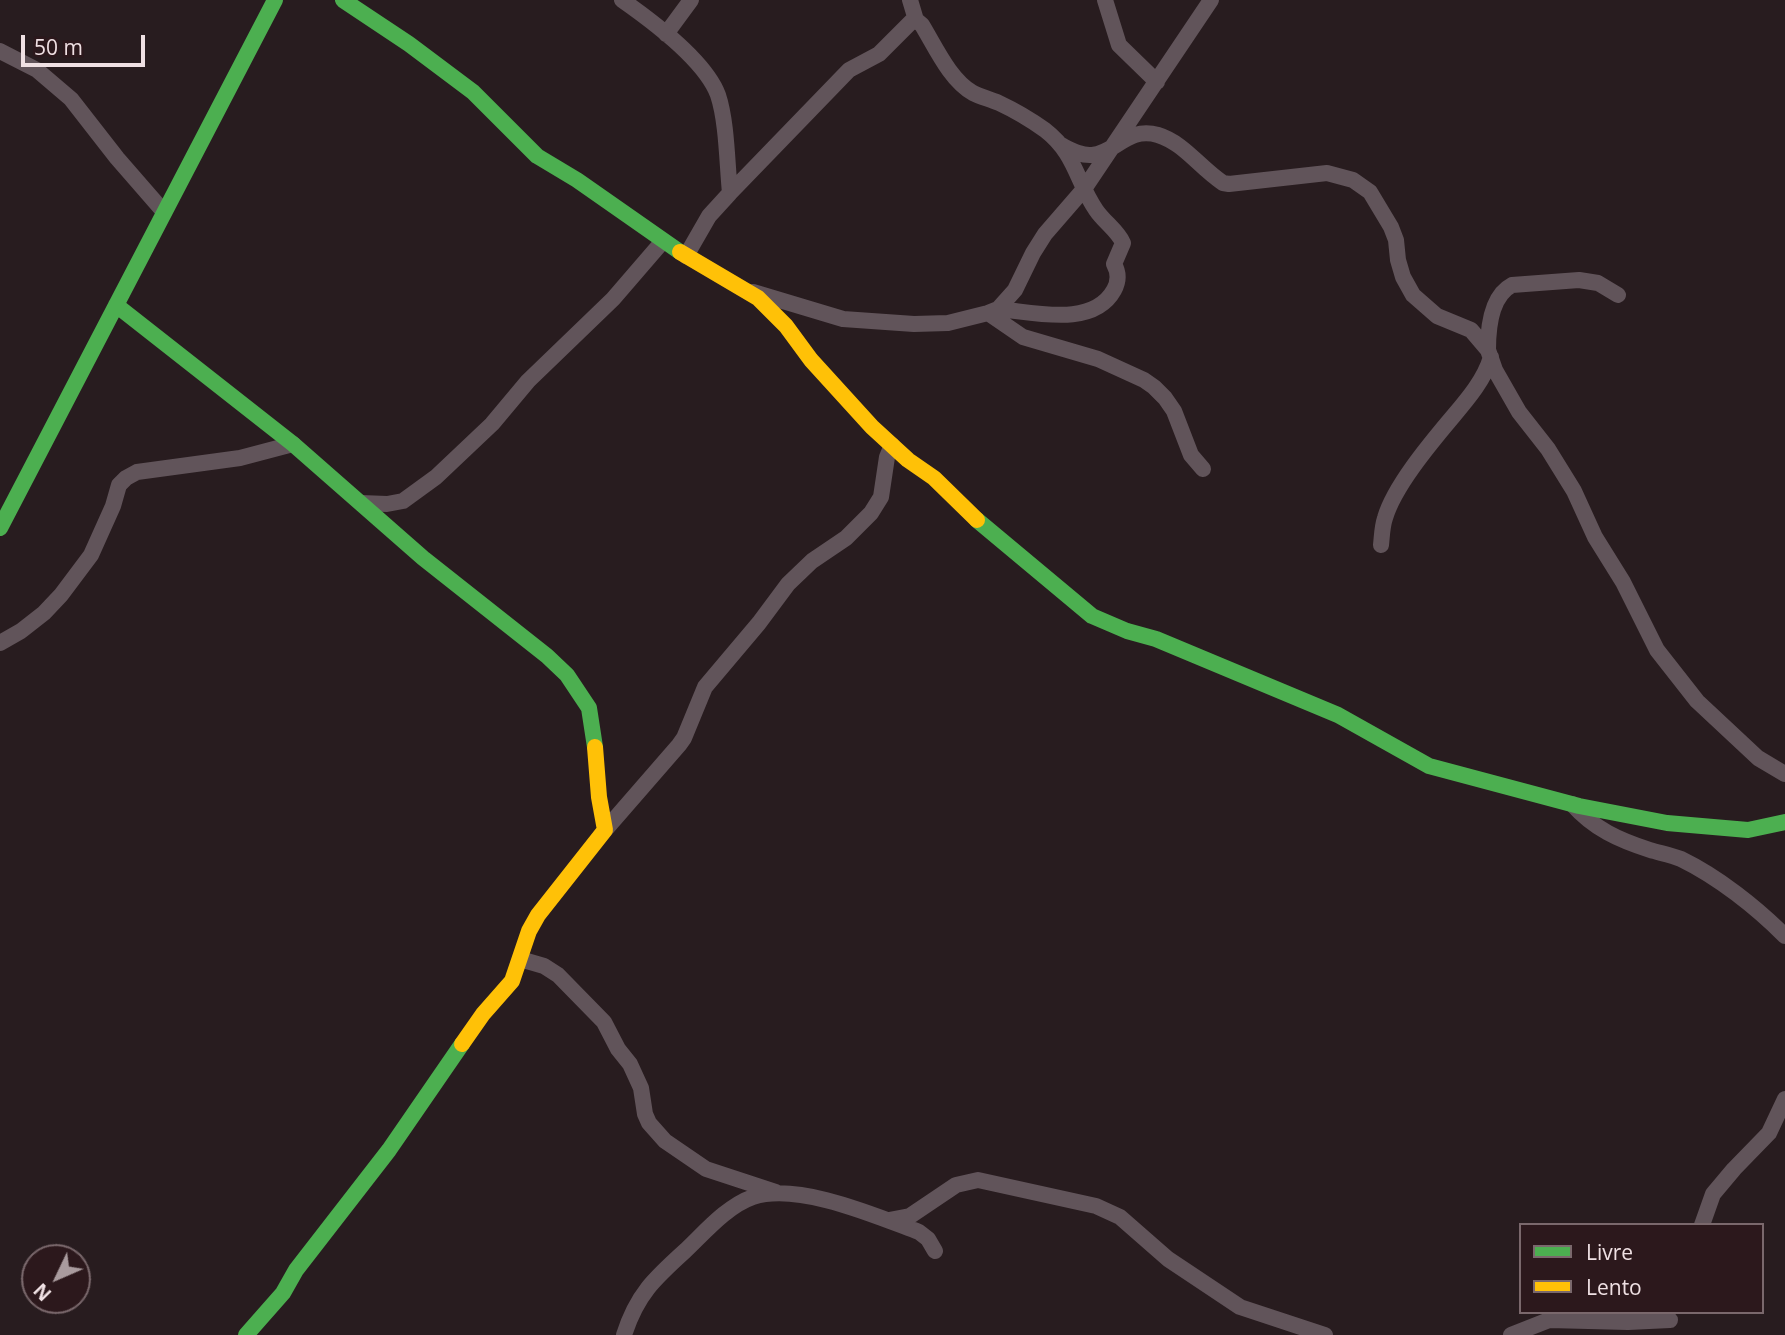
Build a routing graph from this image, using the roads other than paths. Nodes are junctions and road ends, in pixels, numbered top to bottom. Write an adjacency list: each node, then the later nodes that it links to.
1 (275, 0): 16 (street)
2 (343, 0): 17 (street)
3 (622, 0): 9 (street)
4 (691, 0): 9 (street)
5 (911, 0): 8 (street)
6 (1105, 0): 11 (street)
7 (1211, 0): 11 (street)
8 (916, 20): 12 (street); 15 (street)
9 (666, 34): 15 (street)
10 (0, 51): 16 (street)
11 (1157, 82): 13 (street)
12 (1061, 145): 13 (street); 14 (street)
13 (1114, 145): 14 (street); 23 (street)
14 (1084, 189): 22 (street); 22 (street)
15 (730, 193): 18 (street)
16 (164, 212): 21 (street)
17 (663, 241): 18 (street); 27 (street)
18 (686, 256): 19 (street)
19 (747, 290): 22 (street); 25 (street)
20 (1618, 295): 23 (street)
21 (116, 305): 24 (street); 28 (street)
22 (993, 311): 26 (street)
23 (1489, 353): 29 (street); 31 (street)
24 (293, 444): 27 (street); 30 (street)
25 (892, 445): 32 (street); 34 (street)
26 (1203, 469)
27 (361, 503): 34 (street)
28 (0, 527)
29 (1381, 545)
30 (0, 643)
31 (1785, 774)
32 (1572, 804): 33 (street); 35 (street)
33 (1785, 822)
34 (606, 829): 36 (street)
35 (1785, 936)
36 (520, 959): 38 (street); 43 (street)
37 (1785, 1099): 40 (street)
38 (782, 1194): 39 (street); 44 (street)
39 (889, 1220): 41 (street); 45 (street)
40 (1703, 1223)
41 (935, 1251)
42 (1669, 1322): 46 (street)
43 (246, 1335)
44 (624, 1335)
45 (1325, 1335)
46 (1511, 1335)

